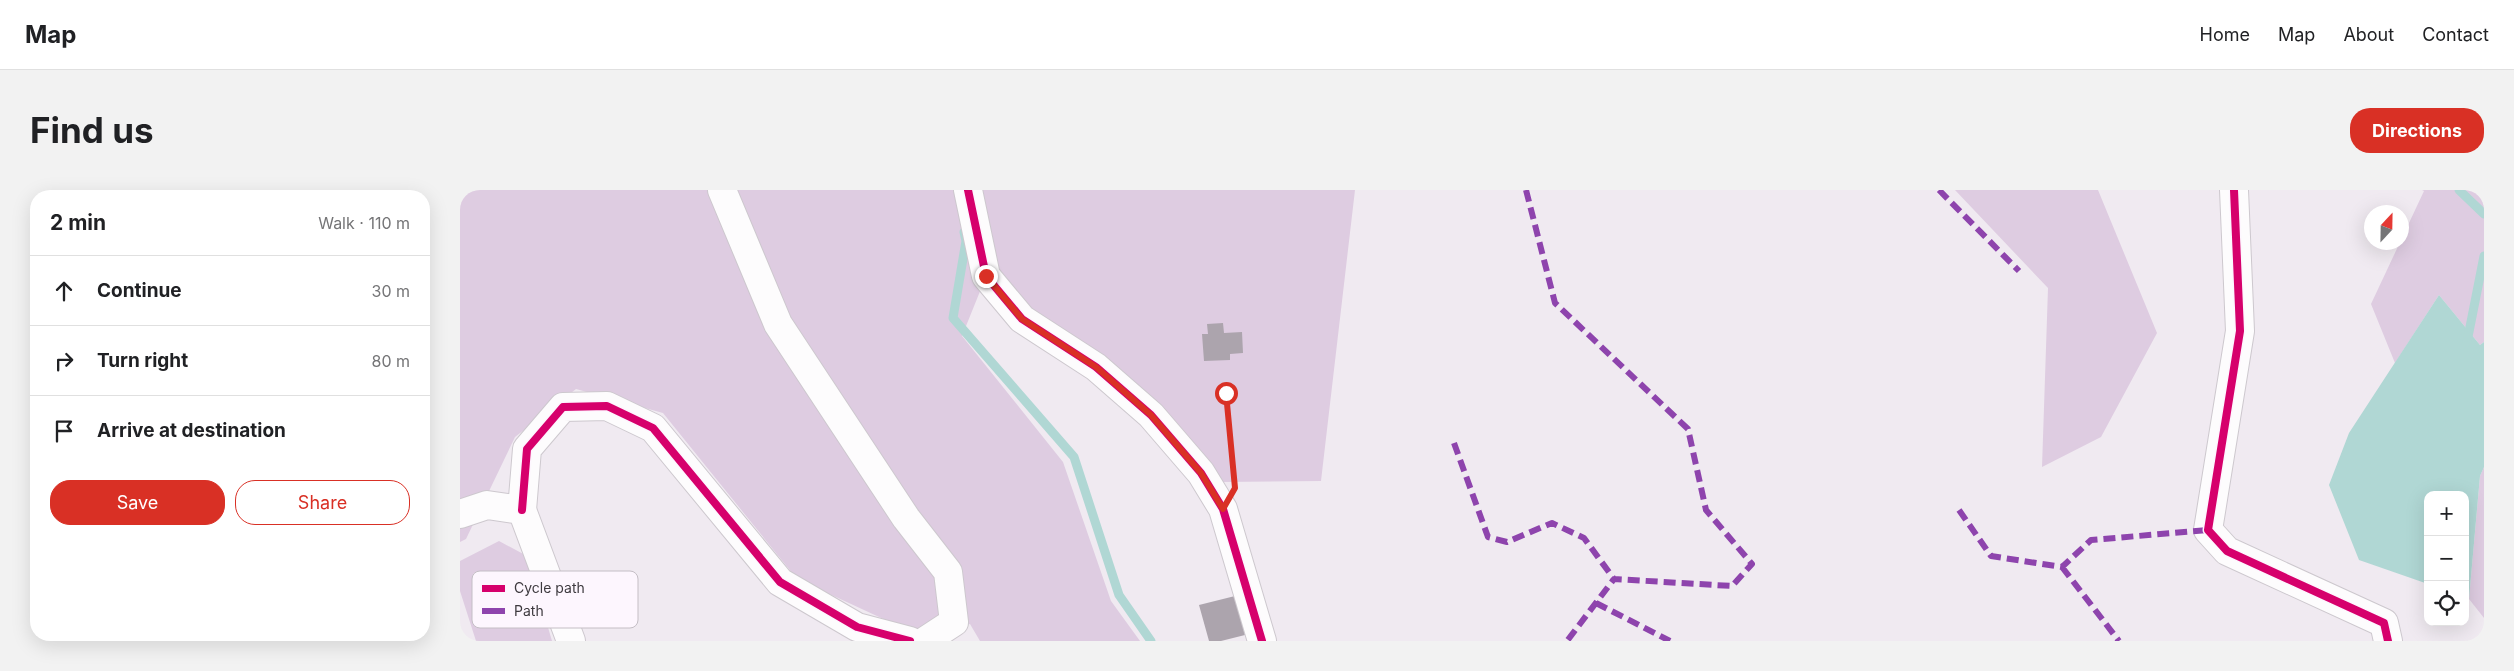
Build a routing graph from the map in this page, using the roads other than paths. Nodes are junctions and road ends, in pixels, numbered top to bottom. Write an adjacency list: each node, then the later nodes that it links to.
1 (722, 190): 10 (street)
2 (968, 190): 11 (street)
3 (2234, 190): 12 (street)
4 (522, 510): 5 (street); 6 (street); 9 (street)
5 (460, 514)
6 (545, 571)
7 (566, 628): 8 (street)
8 (571, 641)
9 (910, 641)
10 (924, 641)
11 (1262, 641)
12 (2388, 641)

